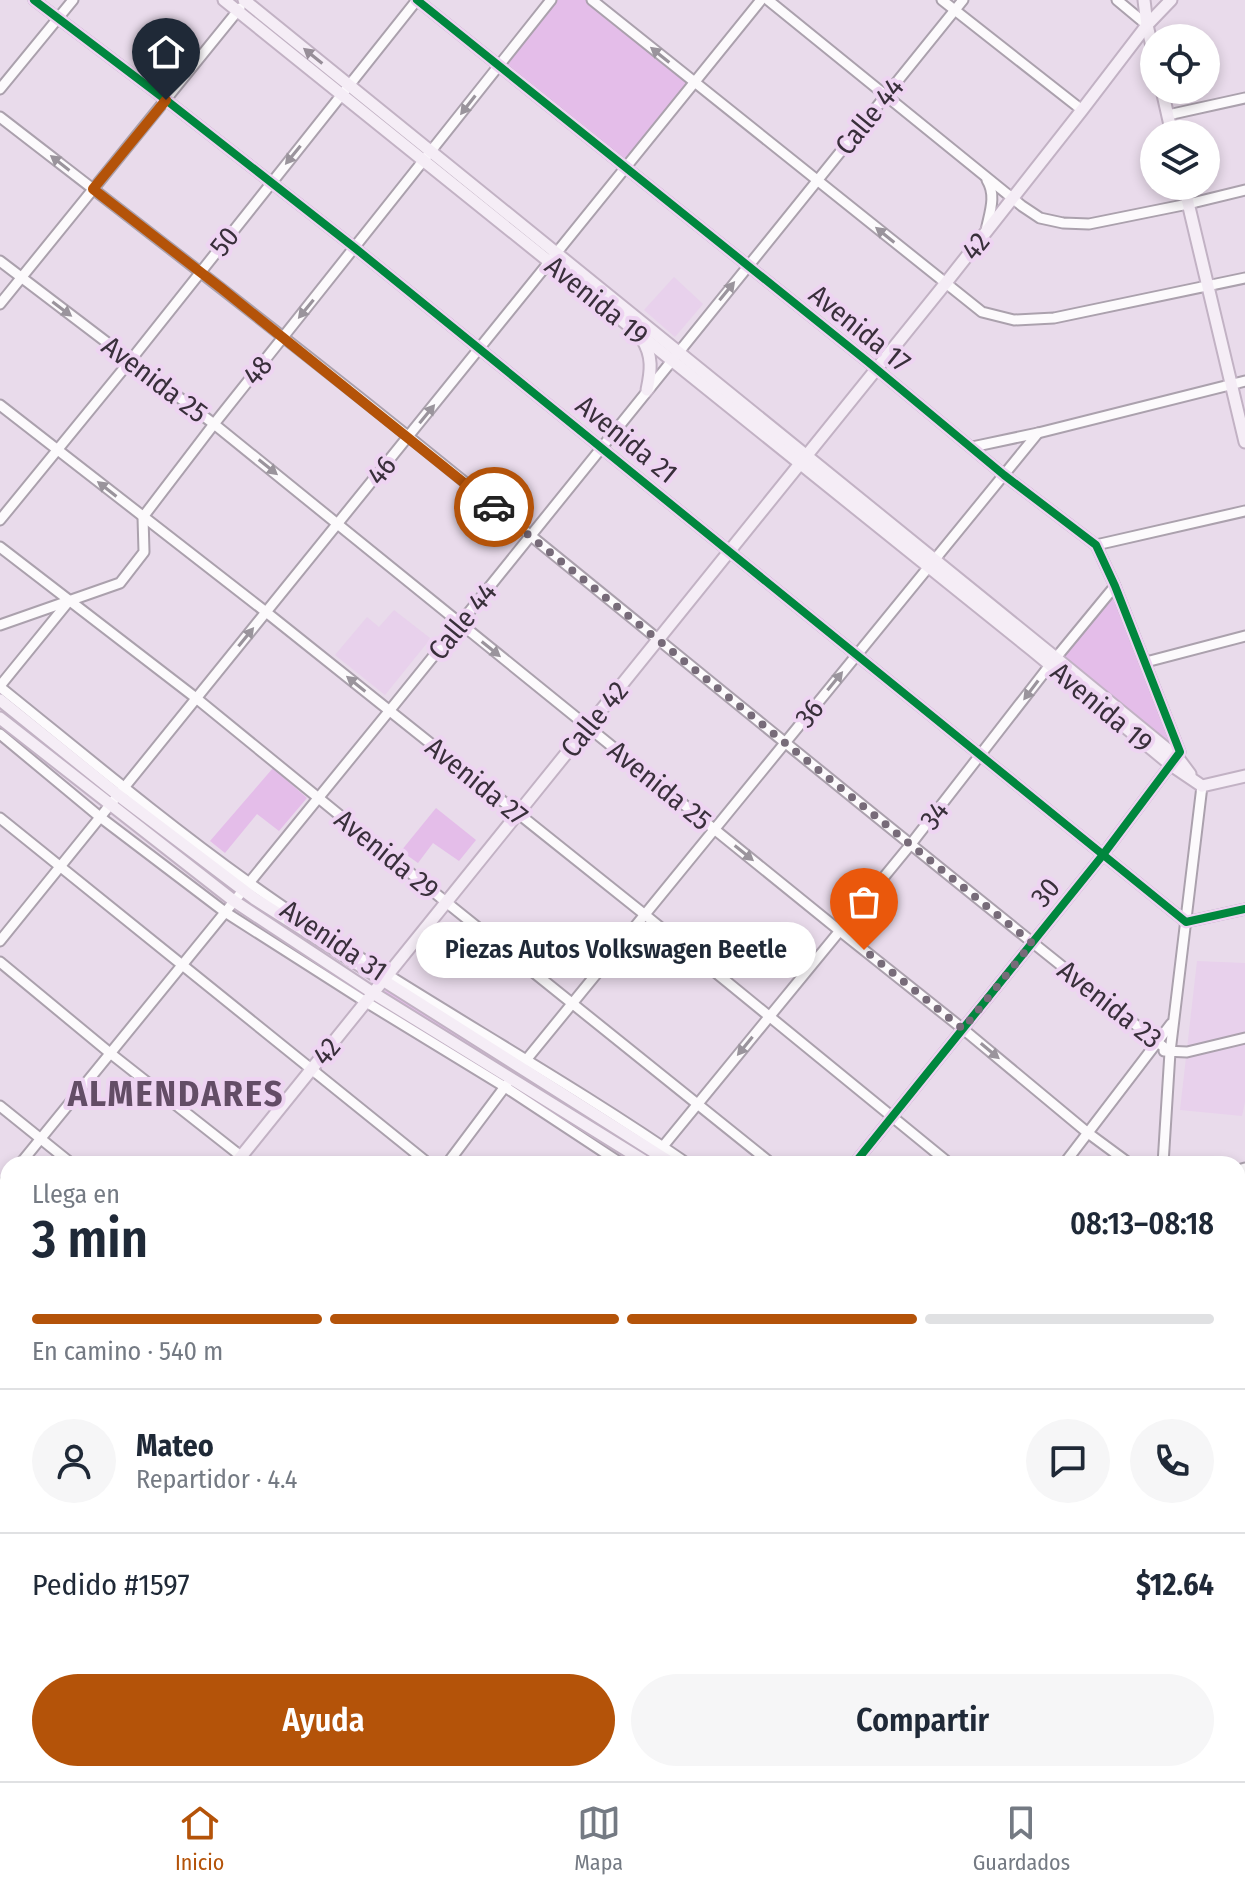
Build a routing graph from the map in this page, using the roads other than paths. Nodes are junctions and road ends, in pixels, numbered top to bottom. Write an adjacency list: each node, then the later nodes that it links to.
1 (34, 0): 17 (street, Avenida 21)
2 (73, 0): 17 (street)
3 (224, 0): 16 (main road, Avenida 19)
4 (245, 0): 16 (street); 25 (main road, Avenida 19, one-way to 4)
5 (417, 0): 22 (street, Avenida 17); 25 (street, 50)
6 (551, 0): 22 (street, 48)
7 (592, 0): 23 (street, one-way to 7)
8 (761, 0): 23 (street, 46)
9 (768, 0): 26 (street)
10 (942, 0): 15 (street)
11 (963, 0): 15 (street, Calle 44)
12 (1117, 0): 18 (street)
13 (1144, 0): 19 (main road)
14 (1171, 0): 20 (main road)
15 (955, 10): 26 (street, Calle 44); 30 (street)
16 (237, 11): 25 (main road, Avenida 19); 28 (street)
17 (58, 18): 24 (street); 28 (street, Avenida 21)
18 (1146, 24)
19 (1147, 24)
20 (1148, 24)
21 (1140, 34): 30 (main road, 42)
22 (499, 66): 34 (street, 48, one-way to 34); 35 (street, Avenida 17)
23 (695, 83): 35 (street, 46); 37 (street)
24 (0, 89)
25 (346, 90): 34 (main road, Avenida 19); 38 (street, 50, one-way to 38)
26 (885, 96): 36 (street); 37 (street, Calle 44)
27 (1245, 98): 31 (street)
28 (166, 100): 38 (street, Avenida 21); 39 (street)
29 (1165, 104): 31 (main road)
30 (1082, 110): 41 (main road, 42)
31 (1168, 115): 33 (main road)
32 (0, 117): 39 (street, Avenida 23, one-way to 32)
33 (1169, 120)
34 (428, 156): 45 (street, 48); 46 (main road, Avenida 19)
35 (626, 168): 46 (street, 46); 48 (street, Avenida 17)
36 (985, 177): 41 (street); 44 (street)
37 (817, 181): 48 (street, Calle 44); 52 (street, one-way to 37)
38 (271, 182): 45 (street, Avenida 21); 49 (street, 50)
39 (93, 189): 49 (street, Avenida 23); 50 (street)
40 (1245, 190): 43 (street)
41 (1013, 199): 43 (street); 44 (main road, 42)
42 (1187, 200): 43 (main road)
43 (1188, 204): 53 (main road)
44 (985, 234): 52 (main road, 42)
45 (355, 248): 56 (street, 48, one-way to 56); 57 (street, Avenida 21)
46 (553, 257): 55 (main road, Avenida 19); 57 (street, 46); 58 (main road, Avenida 19)
47 (0, 261): 50 (street, Avenida 25)
48 (748, 266): 58 (street, Calle 44, one-way to 48); 60 (street, Avenida 17)
49 (200, 271): 56 (street, Avenida 23); 59 (street, 50)
50 (21, 278): 54 (street); 59 (street, Avenida 25, one-way to 59)
51 (1245, 278): 53 (street)
52 (945, 284): 53 (street); 60 (main road, 42)
53 (1207, 287): 62 (main road)
54 (0, 304)
55 (638, 332): 58 (main road, Avenida 19); 63 (main road)
56 (283, 337): 65 (street, 48); 67 (street, Avenida 23)
57 (479, 348): 67 (street, 46, one-way to 57); 69 (street, Avenida 21)
58 (675, 356): 63 (street, Calle 44); 72 (main road, Avenida 19)
59 (130, 361): 65 (street, Avenida 25); 71 (street, 50)
60 (876, 369): 70 (street, Avenida 17); 72 (main road, 42)
61 (1245, 381): 62 (street)
62 (1231, 384): 66 (street); 68 (main road)
63 (647, 390): 69 (street, Calle 44)
64 (0, 405): 71 (street, Avenida 27)
65 (214, 424): 75 (street, 48); 77 (street, Avenida 25, one-way to 77)
66 (1038, 433): 70 (street); 73 (street, 36)
67 (408, 436): 77 (street, 46); 78 (street, Avenida 23)
68 (1245, 442)
69 (601, 446): 78 (street, Calle 44); 81 (street, Avenida 21)
70 (972, 447): 73 (street, Avenida 17)
71 (56, 449): 75 (street, Avenida 27, one-way to 71); 76 (street, 50)
72 (803, 460): 81 (main road, Calle 42); 82 (main road, Avenida 19)
73 (1004, 475): 79 (street, Avenida 17); 82 (street, 36)
74 (1245, 511): 79 (street)
75 (143, 517): 84 (street); 85 (street, Avenida 27)
76 (0, 520)
77 (338, 524): 85 (street, 46); 86 (street, Avenida 25)
78 (530, 536): 86 (street, Calle 44); 89 (street, Avenida 23)
79 (1096, 545): 83 (street, Avenida 17)
80 (0, 547): 84 (street, Avenida 29)
81 (730, 551): 89 (main road, Calle 42); 90 (street, Avenida 21)
82 (931, 563): 90 (street, 36); 91 (main road, Avenida 19)
83 (1115, 586): 91 (street, 34); 92 (street, Avenida 17)
84 (69, 601): 87 (street); 93 (street); 94 (street, Avenida 29)
85 (266, 612): 94 (street, 46, one-way to 85); 96 (street, Avenida 27, one-way to 85)
86 (460, 624): 96 (street, Calle 44); 98 (street, Avenida 25, one-way to 98)
87 (0, 625)
88 (1245, 636): 92 (street)
89 (658, 639): 98 (main road, Calle 42); 100 (street, Avenida 23)
90 (857, 654): 100 (street, 36, one-way to 90); 101 (street, Avenida 21)
91 (1053, 661): 101 (street, 34, one-way to 101); 102 (main road, Avenida 19)
92 (1146, 662): 102 (street, Avenida 17)
93 (0, 687): 105 (street, Avenida 31)
94 (196, 698): 105 (street, 46); 106 (street, Avenida 29)
95 (0, 700): 105 (main road, Avenida 31)
96 (390, 710): 106 (street, Calle 44); 107 (street, Avenida 27)
97 (0, 718): 105 (main road, Avenida 31)
98 (588, 727): 107 (main road, Calle 42); 110 (street, Avenida 25)
99 (0, 734): 108 (street, Avenida 31)
100 (785, 742): 110 (street, 36); 111 (street, Avenida 23)
101 (981, 755): 111 (street, 34); 112 (street, Avenida 21)
102 (1174, 761): 104 (main road, Avenida 19); 112 (street, 30)
103 (1245, 776): 104 (main road)
104 (1202, 786): 120 (street)
105 (117, 796): 108 (street, 46); 114 (main road, Avenida 31); 115 (main road, Avenida 31)
106 (319, 798): 114 (street, Calle 44); 116 (street, Avenida 29)
107 (517, 814): 116 (main road, Calle 42); 119 (street, Avenida 27)
108 (100, 817): 113 (street, 46); 118 (street, Avenida 31)
109 (0, 818): 113 (street)
110 (715, 829): 119 (street, 36); 121 (street, Avenida 25, one-way to 121)
111 (911, 844): 121 (street, 34); 123 (street, Avenida 23)
112 (1102, 856): 120 (street, Avenida 21); 123 (street, 30)
113 (60, 867): 122 (street, 46); 125 (street)
114 (245, 886): 115 (street, Calle 44); 126 (main road, Avenida 31)
115 (234, 901): 118 (street, Calle 44); 127 (main road, Avenida 31)
116 (446, 902): 126 (main road, Calle 42); 128 (street, Avenida 29)
117 (1245, 909): 120 (street)
118 (225, 912): 125 (street, Calle 44); 127 (street, Avenida 31)
119 (644, 914): 128 (street, 36); 129 (street, Avenida 27)
120 (1186, 922): 130 (street)
121 (840, 931): 129 (street, 34); 131 (street, Avenida 25)
122 (0, 941)
123 (1032, 943): 131 (street, 30); 133 (street, Avenida 23)
124 (0, 962): 136 (street)
125 (181, 965): 136 (street, Calle 44); 138 (street)
126 (385, 978): 127 (main road, 42); 137 (main road, Avenida 31)
127 (369, 997): 138 (main road, 42); 139 (main road, Avenida 31)
128 (572, 1003): 137 (street, 36); 140 (street, Avenida 29)
129 (769, 1016): 140 (street, 34, one-way to 140); 142 (street, Avenida 27)
130 (1173, 1021): 133 (street); 135 (street)
131 (963, 1029): 142 (street, 30); 143 (street, Avenida 25, one-way to 143)
132 (1245, 1038): 135 (street)
133 (1157, 1042): 134 (street); 135 (street, Avenida 23)
134 (1150, 1052): 135 (street); 143 (street)
135 (1170, 1052): 161 (street)
136 (110, 1053): 144 (street, Calle 44); 148 (street)
137 (523, 1064): 145 (main road, Avenida 31)
138 (311, 1069): 149 (main road, 42); 150 (street)
139 (508, 1083): 151 (street); 152 (street, Avenida 31); 153 (main road, Avenida 31)
140 (698, 1103): 145 (street, 34); 156 (street, Avenida 29)
141 (0, 1106): 144 (street)
142 (892, 1118): 157 (street, 30); 158 (street, Avenida 27)
143 (1088, 1133): 159 (street); 160 (street, Avenida 25)
144 (41, 1138): 146 (street, Calle 44); 147 (street)
145 (660, 1150): 154 (main road, Avenida 31); 155 (street, Avenida 31)
146 (26, 1156)
147 (62, 1156)
148 (237, 1156)
149 (247, 1156)
150 (419, 1156)
151 (453, 1156)
152 (611, 1156)
153 (635, 1156)
154 (666, 1156)
155 (672, 1156)
156 (762, 1156)
157 (861, 1156)
158 (940, 1156)
159 (1070, 1156)
160 (1119, 1156)
161 (1164, 1156)

